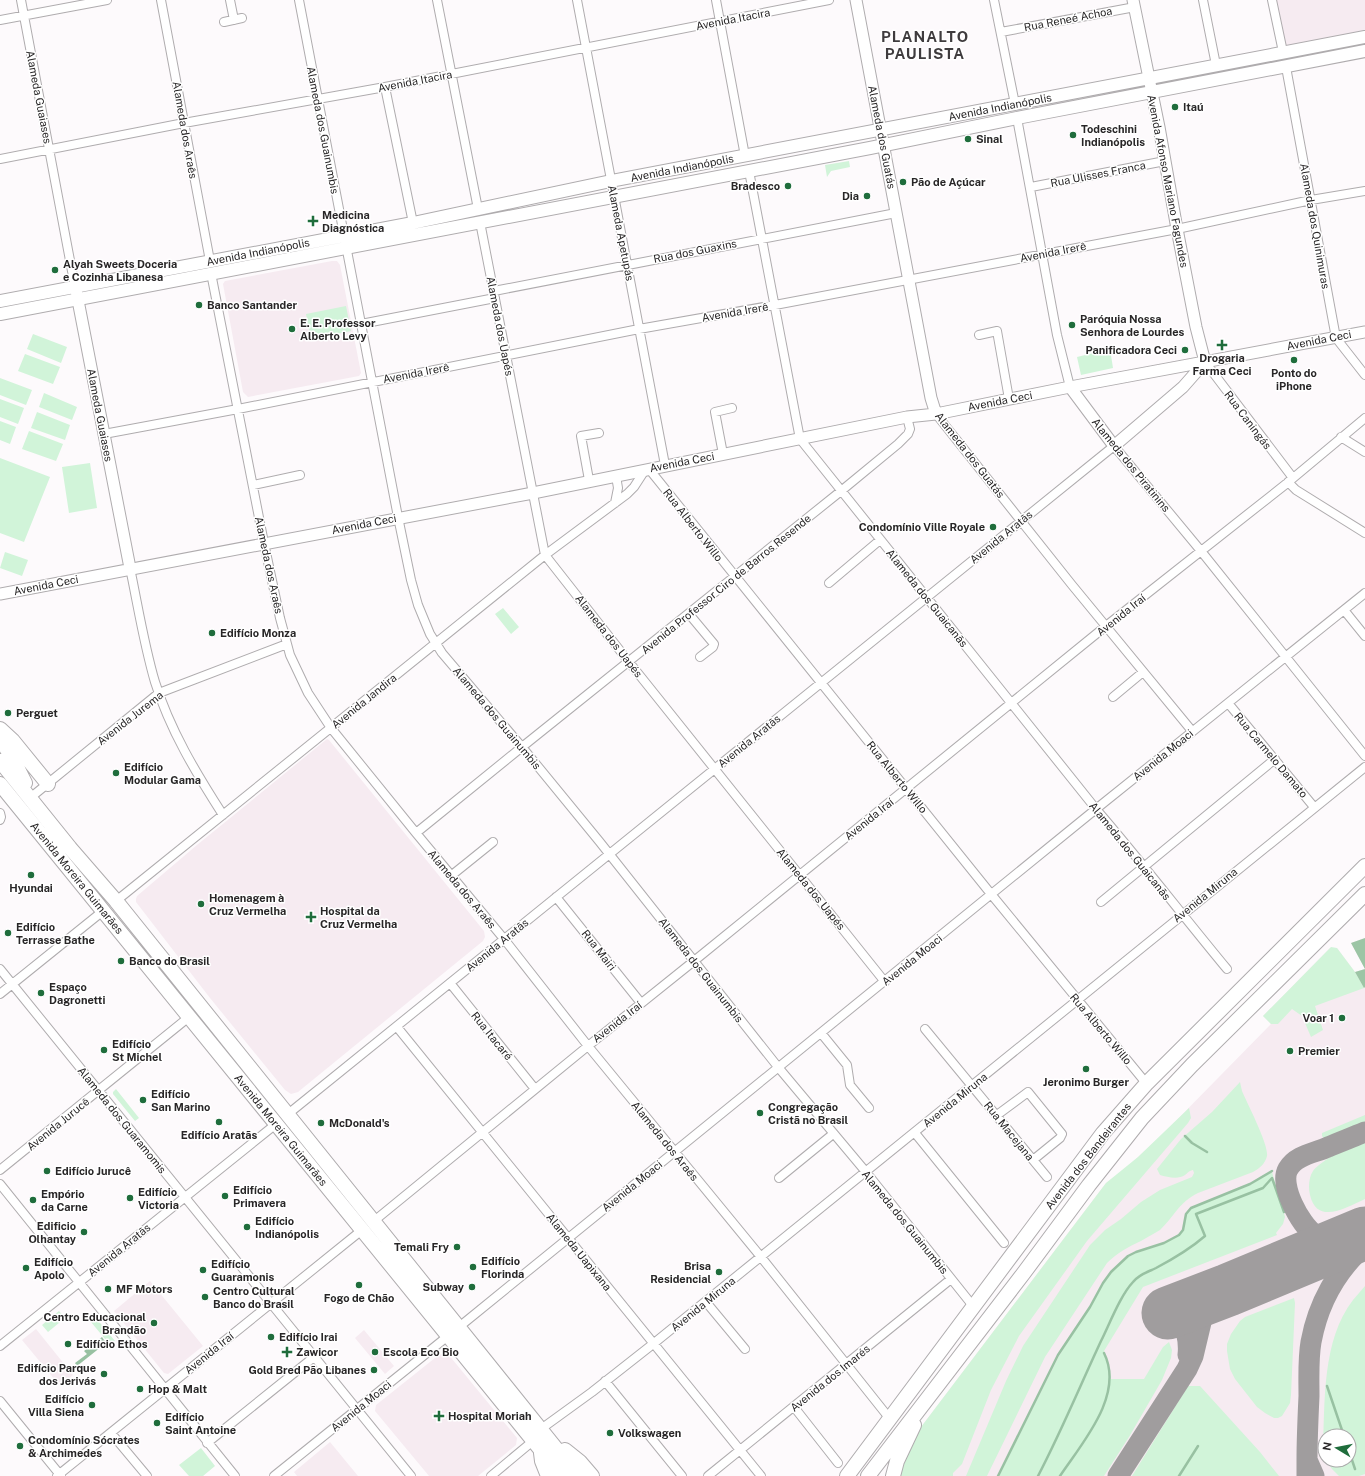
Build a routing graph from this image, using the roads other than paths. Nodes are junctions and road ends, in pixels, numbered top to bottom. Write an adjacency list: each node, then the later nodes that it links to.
1 (21, 0): 16 (street, Alameda Guaiases)
2 (107, 0): 16 (street)
3 (161, 0): 36 (street, Alameda dos Araês)
4 (230, 0): 19 (street)
5 (299, 0): 33 (street, Alameda dos Guainumbis)
6 (437, 0): 29 (street)
7 (577, 0): 24 (street, Alameda Apetupás)
8 (716, 0): 20 (street)
9 (829, 0): 14 (street, Avenida Itacira)
10 (856, 0): 37 (street, Alameda dos Guatás)
11 (994, 0): 22 (street)
12 (1203, 0): 27 (street)
13 (1272, 0): 26 (street)
14 (800, 3): 20 (street, Avenida Itacira)
15 (1134, 3): 22 (street, Rua Reneé Achoa); 30 (street, Avenida Afonso Mariano Fagundes)
16 (24, 16): 18 (street); 39 (street, Alameda Guaiases)
17 (242, 18): 19 (street)
18 (0, 20)
19 (234, 20): 21 (street)
20 (720, 21): 24 (street, Avenida Itacira); 40 (street)
21 (224, 22)
22 (1000, 32): 34 (street)
23 (1365, 37): 26 (main road, Avenida Indianópolis)
24 (587, 47): 29 (street, Avenida Itacira); 44 (street, Alameda Apetupás)
25 (1365, 51): 28 (main road, Avenida Indianópolis)
26 (1283, 52): 27 (main road, Avenida Indianópolis)
27 (1216, 65): 30 (main road, Avenida Indianópolis)
28 (1286, 66): 32 (main road, Avenida Indianópolis); 48 (street, Alameda dos Quinimuras)
29 (452, 73): 31 (street, Avenida Itacira); 49 (street)
30 (1149, 78): 32 (street, Avenida Afonso Mariano Fagundes); 34 (main road, Avenida Indianópolis)
31 (385, 87): 33 (street, Avenida Itacira); 52 (street)
32 (1152, 92): 35 (main road, Avenida Indianópolis); 42 (street, Avenida Afonso Mariano Fagundes)
33 (317, 99): 36 (street, Avenida Itacira); 54 (street, Alameda dos Guainumbis)
34 (1015, 104): 37 (main road, Avenida Indianópolis)
35 (1017, 118): 38 (main road, Avenida Indianópolis); 45 (street, Alameda dos Piratinins)
36 (184, 123): 39 (street, Avenida Itacira); 58 (street, Alameda dos Araês)
37 (880, 130): 38 (street, Alameda dos Guatás); 40 (main road, Avenida Indianópolis)
38 (884, 145): 43 (main road, Avenida Indianópolis); 50 (street, Alameda dos Guatás)
39 (49, 150): 41 (street, Avenida Itacira); 62 (street, Alameda Guaiases)
40 (745, 156): 44 (main road, Avenida Indianópolis)
41 (0, 160)
42 (1165, 160): 45 (street, Rua Ulisses Franca); 53 (street, Avenida Afonso Mariano Fagundes)
43 (749, 171): 47 (main road, Avenida Indianópolis); 55 (street, Alameda dos Guaicanãs)
44 (611, 181): 47 (street, Alameda Apetupás); 49 (main road, Avenida Indianópolis)
45 (1031, 187): 57 (street, Alameda dos Piratinins)
46 (1365, 191): 48 (street, Avenida Irerê)
47 (614, 196): 51 (main road, Avenida Indianópolis); 59 (street, Alameda Apetupás)
48 (1311, 200): 53 (street, Avenida Irerê); 71 (street, Alameda dos Quinimuras)
49 (478, 209): 52 (main road, Avenida Indianópolis)
50 (896, 212): 55 (street, Rua dos Guaxins); 61 (street, Alameda dos Guatás)
51 (480, 222): 56 (main road, Avenida Indianópolis); 63 (street, Alameda dos Uapés)
52 (413, 223): 54 (main road, Avenida Indianópolis)
53 (1177, 229): 57 (street, Avenida Irerê); 73 (street, Avenida Afonso Mariano Fagundes)
54 (344, 236): 56 (street, Alameda dos Guainumbis); 58 (main road, Avenida Indianópolis)
55 (762, 238): 59 (street, Rua dos Guaxins); 65 (street, Alameda dos Guaicanãs)
56 (346, 248): 60 (main road, Avenida Indianópolis); 67 (street, Alameda dos Guainumbis)
57 (1042, 254): 61 (street, Avenida Irerê); 76 (street, Alameda dos Piratinins)
58 (210, 261): 62 (main road, Avenida Indianópolis)
59 (627, 264): 63 (street, Rua dos Guaxins); 68 (street, Alameda Apetupás)
60 (211, 273): 62 (main road, Avenida Indianópolis); 79 (street, Alameda dos Araês)
61 (908, 279): 65 (street, Avenida Irerê); 80 (street, Alameda dos Guatás)
62 (76, 293): 64 (main road, Avenida Indianópolis); 66 (main road, Avenida Indianópolis); 84 (street, Alameda Guaiases)
63 (494, 294): 67 (street, Rua dos Guaxins); 72 (street, Alameda dos Uapés)
64 (0, 301)
65 (775, 305): 68 (street, Avenida Irerê); 86 (street, Alameda dos Guaicanãs)
66 (0, 314)
67 (362, 324): 75 (street, Alameda dos Guainumbis)
68 (639, 329): 72 (street, Avenida Irerê); 90 (street, Alameda Apetupás)
69 (1365, 332): 71 (street, Avenida Ceci)
70 (979, 334): 77 (street)
71 (1336, 338): 73 (street, Avenida Ceci); 74 (street, Alameda dos Quinimuras)
72 (506, 356): 75 (street, Avenida Irerê); 97 (street, Alameda dos Uapés)
73 (1205, 362): 76 (street, Avenida Ceci); 87 (street, Avenida Aratãs); 95 (street, Rua Caningás)
74 (1365, 375)
75 (372, 382): 79 (street, Avenida Irerê); 100 (street, Alameda dos Guainumbis)
76 (1070, 387): 77 (street, Avenida Ceci); 87 (street, Alameda dos Piratinins)
77 (1009, 399): 80 (street, Avenida Ceci)
78 (732, 408): 89 (street)
79 (238, 409): 84 (street, Avenida Irerê); 96 (street, Alameda dos Araês)
80 (936, 414): 81 (street, Avenida Ceci); 101 (street, Alameda dos Guatás)
81 (907, 417): 86 (street, Avenida Ceci); 98 (street, Avenida Professor Ciro de Barros Resende)
82 (1365, 418): 85 (street, Avenida Iraí)
83 (599, 433): 94 (street)
84 (104, 434): 107 (street, Alameda Guaiases)
85 (1341, 437): 88 (street); 95 (street, Avenida Iraí)
86 (800, 439): 89 (street, Avenida Ceci); 98 (street, Alameda dos Guaicanãs)
87 (1114, 446): 101 (street, Avenida Aratãs); 105 (street, Alameda dos Piratinins)
88 (1365, 452)
89 (723, 454): 90 (street, Avenida Ceci)
90 (666, 466): 91 (street, Avenida Ceci)
91 (647, 469): 93 (street, Avenida Ceci); 99 (street, Avenida Jandira); 108 (street, Rua Alberto Willo)
92 (300, 475): 96 (street)
93 (616, 476): 94 (street, Avenida Ceci); 99 (street)
94 (589, 480): 97 (street, Avenida Ceci)
95 (1290, 480): 102 (street, Rua Caningás); 105 (street, Avenida Iraí)
96 (253, 485): 104 (street, Alameda dos Araês)
97 (533, 492): 100 (street, Avenida Ceci); 106 (street, Alameda dos Uapés)
98 (841, 492): 103 (street, Alameda dos Guaicanãs); 108 (street, Avenida Professor Ciro de Barros Resende)
99 (615, 503): 106 (street, Avenida Jandira)
100 (398, 517): 104 (street, Avenida Ceci); 117 (street, Alameda dos Guainumbis)
101 (1021, 520): 112 (street, Avenida Aratãs); 115 (street, Alameda dos Guatás)
102 (1365, 533)
103 (880, 540): 109 (street); 112 (street, Alameda dos Guaicanãs)
104 (264, 543): 107 (street, Avenida Ceci); 118 (street, Alameda dos Araês)
105 (1201, 552): 115 (street, Avenida Iraí); 119 (street, Alameda dos Piratinins)
106 (545, 555): 117 (street, Avenida Jandira); 121 (street, Alameda dos Uapés)
107 (130, 568): 111 (street, Avenida Ceci); 124 (street, Alameda Guaiases)
108 (735, 577): 114 (street, Avenida Professor Ciro de Barros Resende); 123 (street, Rua Alberto Willo)
109 (828, 583)
110 (1365, 593): 113 (street, Avenida Moaci)
111 (0, 594)
112 (926, 597): 123 (street, Avenida Aratãs); 126 (street, Alameda dos Guaicanãs)
113 (1344, 610): 116 (street); 119 (street, Avenida Moaci)
114 (689, 614): 120 (street); 121 (street, Avenida Professor Ciro de Barros Resende)
115 (1106, 626): 122 (street, Alameda dos Guatás); 126 (street, Avenida Iraí)
116 (1365, 636)
117 (435, 642): 128 (street, Avenida Jandira); 132 (street, Alameda dos Guainumbis)
118 (287, 644): 124 (street, Avenida Jurema); 128 (street, Alameda dos Araês)
119 (1285, 656): 127 (street, Avenida Moaci); 133 (street, Alameda dos Piratinins)
120 (700, 657)
121 (629, 662): 132 (street, Avenida Professor Ciro de Barros Resende); 137 (street, Alameda dos Uapés)
122 (1143, 672): 125 (street); 130 (street, Alameda dos Guatás)
123 (820, 683): 137 (street, Avenida Aratãs); 140 (street, Rua Alberto Willo)
124 (159, 693): 139 (street, Avenida Jurema); 145 (street, Alameda Guaiases)
125 (1113, 697)
126 (1012, 703): 140 (street, Avenida Iraí); 144 (street, Alameda dos Guaicanãs)
127 (1228, 703): 130 (street, Avenida Moaci); 134 (street, Rua Carmelo Damato)
128 (332, 728): 145 (street, Avenida Jandira); 147 (street, Alameda dos Araês)
129 (0, 729): 139 (highway)
130 (1192, 732): 144 (street, Avenida Moaci)
131 (0, 738): 141 (highway, Avenida Moreira Guimarães)
132 (522, 747): 147 (street, Avenida Professor Ciro de Barros Resende); 149 (street, Alameda dos Guainumbis)
133 (1365, 756)
134 (1274, 759): 143 (street, Rua Carmelo Damato); 151 (street)
135 (0, 761): 141 (highway, Avenida Moreira Guimarães)
136 (1365, 767): 143 (street, Avenida Miruna)
137 (714, 769): 149 (street, Avenida Aratãs); 153 (street, Alameda dos Uapés)
138 (0, 784): 146 (highway, Avenida Moreira Guimarães)
139 (48, 784): 141 (street, Avenida Jurema)
140 (906, 788): 153 (street, Avenida Iraí); 154 (street, Rua Alberto Willo)
141 (30, 797): 157 (highway, Avenida Moreira Guimarães)
142 (0, 798): 146 (highway)
143 (1314, 807): 160 (street, Avenida Miruna)
144 (1096, 809): 151 (street, Alameda dos Guaicanãs); 154 (street, Avenida Moaci)
145 (223, 814): 157 (street, Avenida Jandira)
146 (34, 824): 159 (highway, Avenida Moreira Guimarães)
147 (416, 834): 152 (street, Alameda dos Araês)
148 (493, 842): 152 (street)
149 (609, 854): 156 (street, Avenida Aratãs); 162 (street, Alameda dos Guainumbis)
150 (1365, 866): 177 (highway, Avenida dos Bandeirantes)
151 (1145, 867): 158 (street); 160 (street, Alameda dos Guaicanãs)
152 (452, 875): 161 (street, Alameda dos Araês)
153 (800, 875): 162 (street, Avenida Iraí); 165 (street, Alameda dos Uapés)
154 (991, 894): 165 (street, Avenida Moaci); 169 (street, Rua Alberto Willo)
155 (1365, 894): 217 (highway, Avenida dos Bandeirantes)
156 (556, 896): 161 (street, Avenida Aratãs); 170 (street, Rua Mairi)
157 (116, 901): 182 (highway, Avenida Moreira Guimarães)
158 (1101, 902)
159 (103, 911): 167 (street); 171 (highway, Avenida Moreira Guimarães)
160 (1182, 914): 164 (street, Alameda dos Guaicanãs); 169 (street, Avenida Miruna)
161 (504, 939): 166 (street, Avenida Aratãs); 175 (street, Alameda dos Araês)
162 (694, 961): 170 (street, Avenida Iraí); 176 (street, Alameda dos Guainumbis)
163 (0, 969): 167 (street, Alameda dos Guaramomis)
164 (1227, 969)
165 (885, 982): 174 (street, Avenida Moaci)
166 (450, 983): 172 (street, Avenida Aratãs); 179 (street, Rua Itacaré)
167 (12, 984): 168 (street); 180 (street, Alameda dos Guaramomis)
168 (0, 994)
169 (1078, 1001): 177 (street, Rua Alberto Willo); 178 (street, Avenida Miruna)
170 (641, 1003): 175 (street, Avenida Iraí)
171 (190, 1017): 180 (street, Avenida Jurucê); 184 (highway, Avenida Moreira Guimarães)
172 (397, 1027): 182 (street, Avenida Aratãs); 185 (street, Alameda Uapixana)
173 (925, 1029): 178 (street, Rua Macejana)
174 (821, 1033): 176 (street, Avenida Moaci); 181 (street)
175 (588, 1046): 179 (street, Avenida Iraí); 188 (street, Alameda dos Araês)
176 (778, 1067): 187 (street, Alameda dos Guainumbis); 188 (street, Avenida Moaci)
177 (1146, 1083): 205 (highway, Avenida dos Bandeirantes)
178 (972, 1086): 183 (street, Rua Macejana); 186 (street, Avenida Miruna)
179 (535, 1089): 185 (street, Avenida Iraí)
180 (99, 1091): 190 (street, Avenida Jurucê); 195 (street, Alameda dos Guaramomis)
181 (869, 1108)
182 (288, 1114): 196 (highway, Avenida Moreira Guimarães)
183 (996, 1115): 189 (street, Rua Macejana); 189 (street)
184 (276, 1124): 195 (street, Avenida Aratãs); 197 (highway, Avenida Moreira Guimarães)
185 (482, 1132): 196 (street, Avenida Iraí); 198 (street, Alameda Uapixana)
186 (915, 1133): 191 (street, Avenida Miruna); 199 (street)
187 (833, 1134): 191 (street, Alameda dos Guainumbis); 193 (street)
188 (674, 1152): 198 (street, Avenida Moaci); 200 (street, Alameda dos Araês)
189 (1033, 1160): 192 (street, Rua Macejana)
190 (0, 1170)
191 (866, 1172): 200 (street, Avenida Miruna); 201 (street, Alameda dos Guainumbis)
192 (1047, 1177)
193 (779, 1178)
194 (0, 1184): 202 (street)
195 (184, 1197): 202 (street, Avenida Aratãs); 204 (street, Alameda dos Guaramomis)
196 (374, 1221): 206 (highway, Avenida Moreira Guimarães)
197 (362, 1230): 204 (street, Avenida Iraí); 206 (highway, Avenida Moreira Guimarães)
198 (568, 1238): 206 (street, Avenida Moaci); 207 (street, Alameda Uapixana)
199 (1004, 1243)
200 (761, 1258): 203 (street, Avenida Miruna); 211 (street, Alameda dos Araês)
201 (951, 1279): 205 (street, Alameda dos Guainumbis); 211 (street, Avenida dos Imarés)
202 (79, 1282): 208 (street, Avenida Aratãs); 213 (street)
203 (706, 1302): 207 (street, Avenida Miruna); 209 (street)
204 (271, 1303): 210 (street, Alameda dos Guaramomis); 213 (street, Avenida Iraí)
205 (973, 1306): 218 (highway, Avenida dos Bandeirantes)
206 (453, 1332): 216 (street, Avenida Moaci); 219 (highway, Avenida Moreira Guimarães); 223 (highway, Avenida Moreira Guimarães)
207 (653, 1344): 212 (street, Avenida Miruna); 224 (street, Alameda Uapixana)
208 (0, 1346)
209 (745, 1349)
210 (314, 1357): 216 (street, Alameda dos Guaramomis); 221 (street)
211 (846, 1364): 215 (street, Avenida dos Imarés); 218 (street, Alameda dos Araês)
212 (605, 1381): 219 (street, Avenida Miruna); 236 (street)
213 (164, 1389): 220 (street, Avenida Iraí); 221 (street)
214 (0, 1401): 226 (street)
215 (794, 1407): 224 (street, Avenida dos Imarés); 225 (street)
216 (357, 1410): 229 (street, Avenida Moaci); 230 (street, Alameda dos Guaramomis)
217 (918, 1411): 240 (highway, Avenida dos Bandeirantes); 241 (highway)
218 (890, 1419): 239 (highway, Avenida dos Bandeirantes)
219 (541, 1429): 222 (highway, Avenida Moreira Guimarães)
220 (111, 1433): 226 (street, Avenida Iraí); 227 (street)
221 (207, 1443): 228 (street)
222 (554, 1445): 234 (highway, Avenida Moreira Guimarães); 235 (highway)
223 (537, 1446): 231 (street); 232 (highway); 233 (highway, Avenida Moreira Guimarães)
224 (740, 1451): 237 (street, Avenida dos Imarés); 238 (street, Alameda Uapixana)
225 (838, 1463)
226 (59, 1475)
227 (147, 1476)
228 (235, 1476)
229 (274, 1476)
230 (411, 1476)
231 (491, 1476)
232 (548, 1476)
233 (562, 1476)
234 (578, 1476)
235 (592, 1476)
236 (682, 1476)
237 (708, 1476)
238 (761, 1476)
239 (847, 1476)
240 (868, 1476)
241 (893, 1476)

